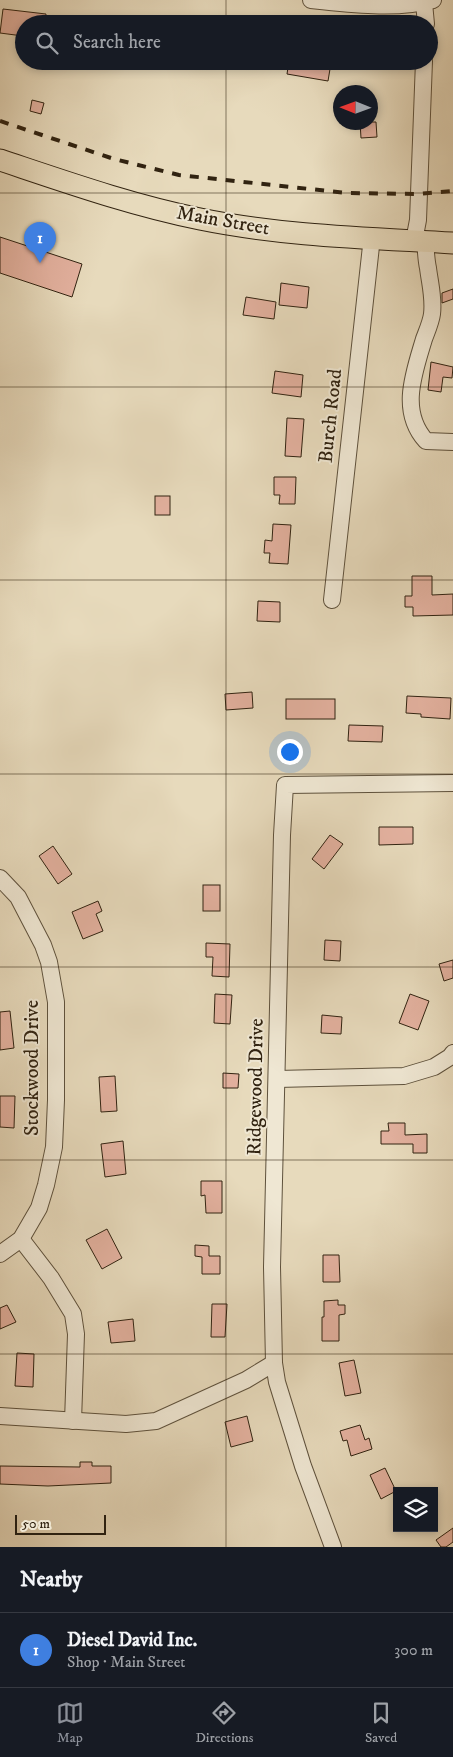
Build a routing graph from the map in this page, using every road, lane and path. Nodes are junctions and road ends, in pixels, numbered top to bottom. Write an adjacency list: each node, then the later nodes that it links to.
1 (311, 0): 2 (street)
2 (428, 1): 3 (street)
3 (427, 15)
4 (424, 70): 7 (street)
5 (0, 160): 6 (main road, Main Street)
6 (372, 238): 7 (main road, Main Street); 10 (street, Burch Road)
7 (420, 241): 8 (main road, Main Street); 9 (street)
8 (453, 243)
9 (453, 442)
10 (332, 600)
11 (453, 783): 14 (street, Ridgewood Drive)
12 (0, 878): 15 (street, Stockwood Drive)
13 (453, 1053): 14 (street)
14 (277, 1079): 17 (street, Ridgewood Drive)
15 (22, 1238): 16 (street, Stockwood Drive); 19 (street)
16 (0, 1254)
17 (274, 1363): 19 (street); 20 (street, Ridgewood Drive)
18 (0, 1416): 19 (street)
19 (73, 1421)
20 (333, 1547)

